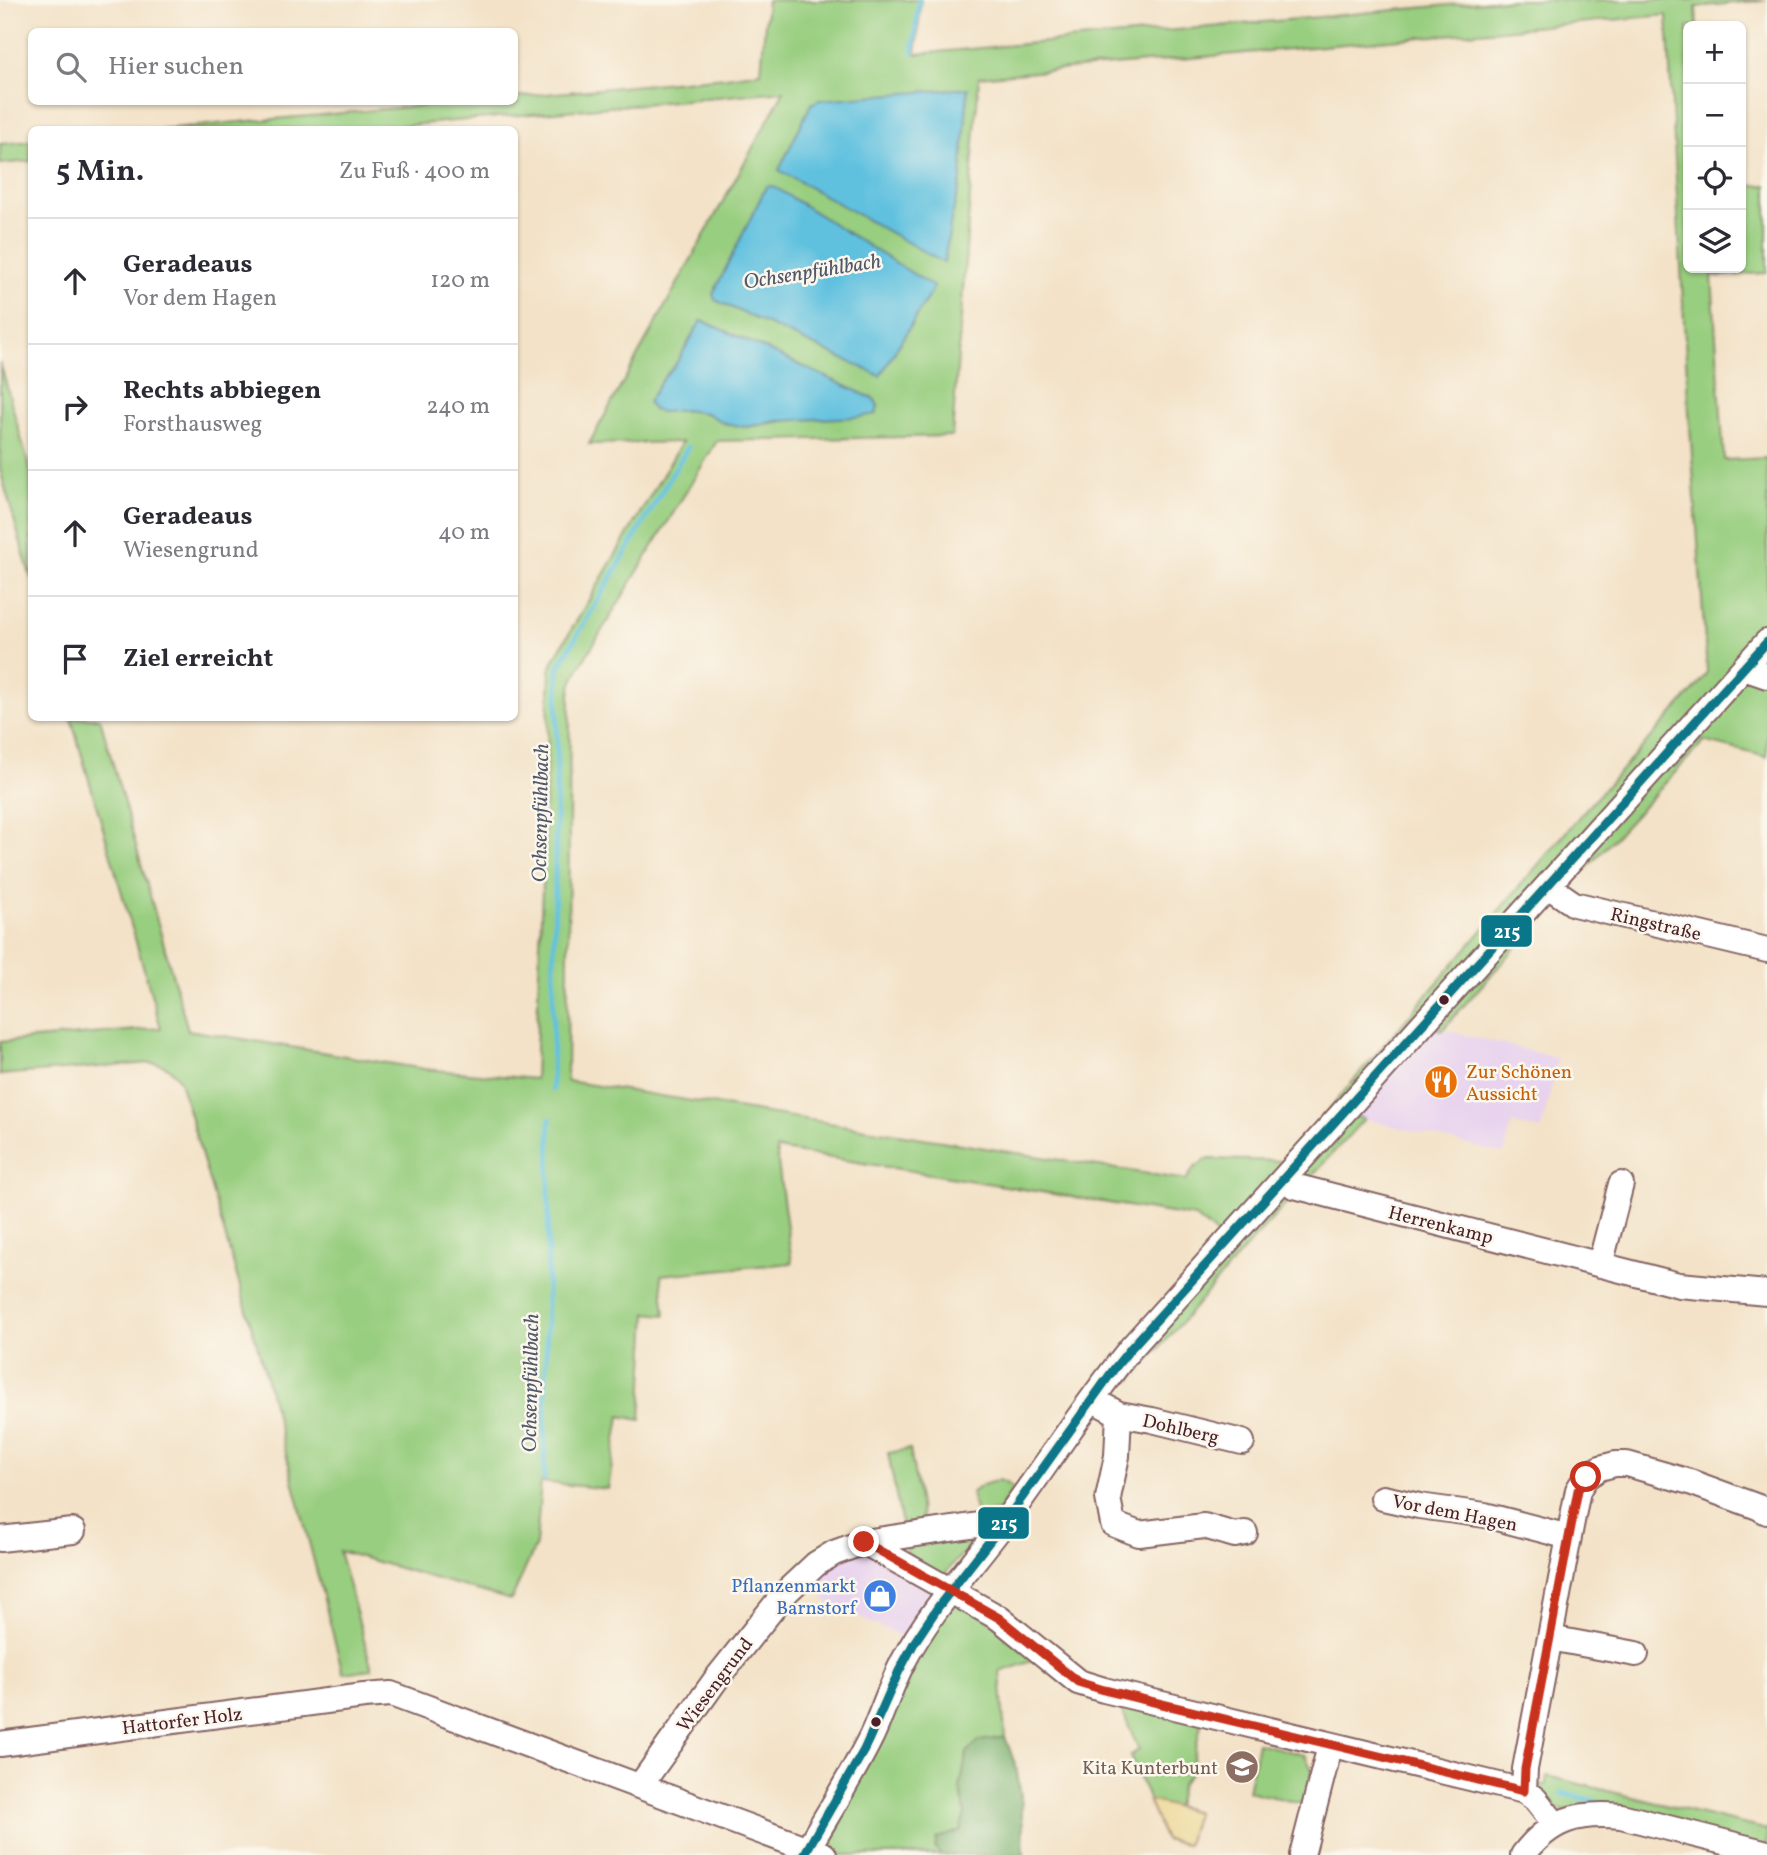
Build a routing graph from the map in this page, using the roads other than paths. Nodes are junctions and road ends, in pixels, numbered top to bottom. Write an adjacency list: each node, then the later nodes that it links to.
1 (1767, 642): 2 (street)
2 (1755, 672): 3 (street)
3 (1548, 887): 4 (street, Ringstraße); 5 (street)
4 (1767, 950)
5 (1285, 1178): 7 (street, Herrenkamp); 9 (street)
6 (1621, 1184): 7 (street)
7 (1600, 1265): 8 (street, Herrenkamp)
8 (1767, 1293)
9 (1091, 1398): 10 (street, Dohlberg); 14 (street)
10 (1119, 1414): 11 (street, Dohlberg); 16 (street, Dohlberg)
11 (1242, 1442)
12 (1383, 1498): 17 (street, Vor dem Hagen)
13 (1767, 1512): 17 (street)
14 (1005, 1521): 19 (street, Wiesengrund); 20 (street)
15 (73, 1531): 18 (street)
16 (1245, 1533)
17 (1569, 1537): 21 (street)
18 (0, 1539)
19 (864, 1542): 20 (street); 25 (street, Wiesengrund)
20 (949, 1591): 24 (street); 29 (street)
21 (1550, 1638): 22 (street); 26 (street)
22 (1636, 1654)
23 (0, 1744): 25 (street, Hattorfer Holz)
24 (1330, 1746): 26 (street); 31 (street)
25 (640, 1786): 29 (street)
26 (1524, 1791): 27 (street)
27 (1555, 1824): 28 (street); 32 (street)
28 (1709, 1847): 30 (street)
29 (812, 1853)
30 (1767, 1853)
31 (1302, 1855)
32 (1523, 1855)

